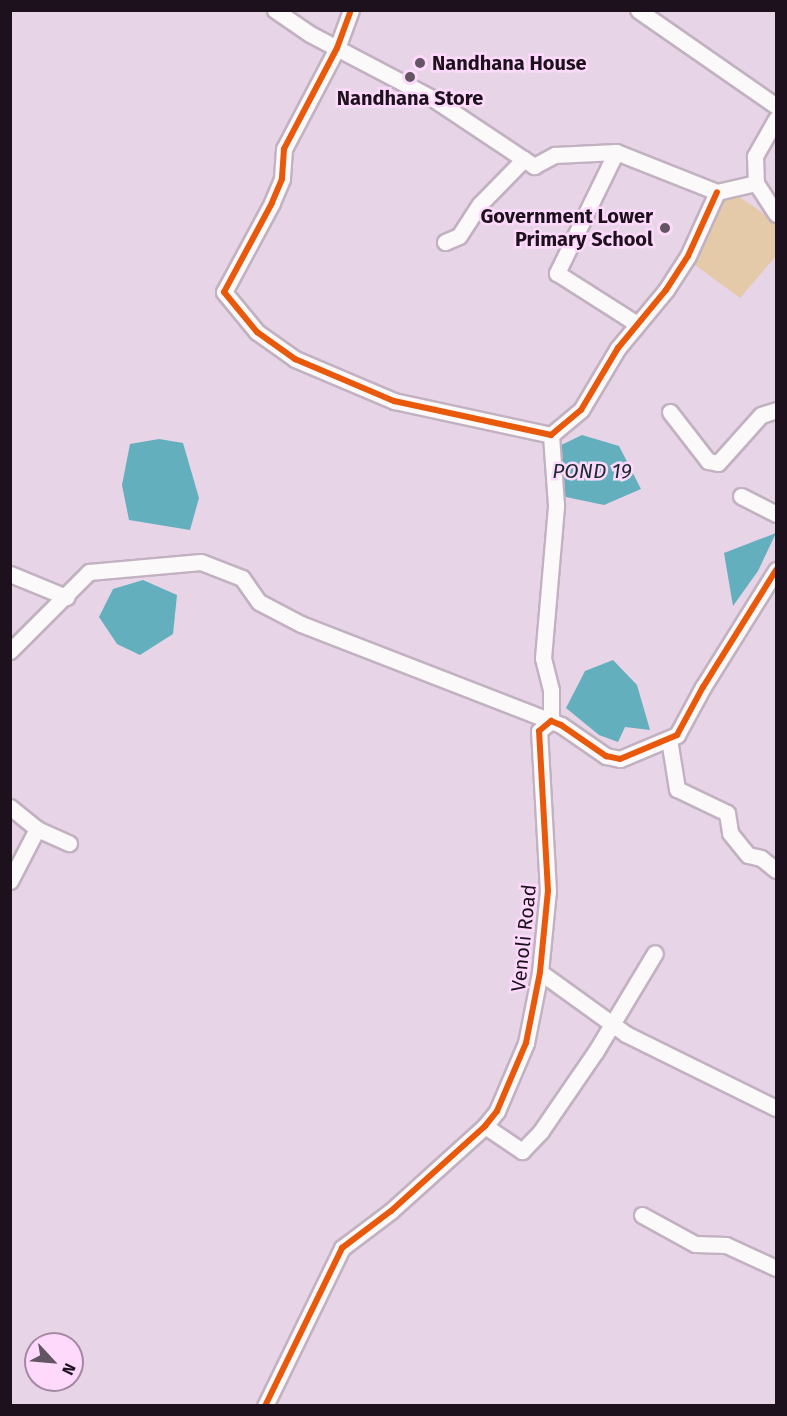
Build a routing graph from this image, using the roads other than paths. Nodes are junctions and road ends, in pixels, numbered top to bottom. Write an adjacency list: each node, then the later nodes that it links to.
1 (274, 10): 4 (street)
2 (351, 10): 4 (street)
3 (638, 10): 5 (street)
4 (337, 48): 8 (street); 16 (street)
5 (777, 106)
6 (777, 118): 9 (street)
7 (616, 152): 8 (street); 10 (street); 13 (street)
8 (524, 159): 12 (street)
9 (756, 183): 10 (street); 11 (street)
10 (717, 192): 13 (street)
11 (777, 214)
12 (445, 242)
13 (637, 324): 16 (street)
14 (777, 410): 15 (street)
15 (670, 412)
16 (551, 435): 23 (street)
17 (741, 496): 18 (street)
18 (777, 513)
19 (777, 570): 24 (street)
20 (10, 574): 21 (street)
21 (66, 597): 22 (street); 23 (street)
22 (10, 651)
23 (550, 721): 24 (street); 31 (street, Venoli Road)
24 (669, 739): 28 (street)
25 (10, 807): 26 (street)
26 (37, 829): 27 (street); 29 (street)
27 (69, 843)
28 (777, 870)
29 (10, 881)
30 (655, 954): 32 (street)
31 (540, 972): 32 (street); 34 (street, Venoli Road)
32 (613, 1023): 33 (street); 34 (street)
33 (777, 1108)
34 (485, 1126): 37 (street, Venoli Road)
35 (642, 1215): 36 (street)
36 (777, 1268)
37 (265, 1406)

